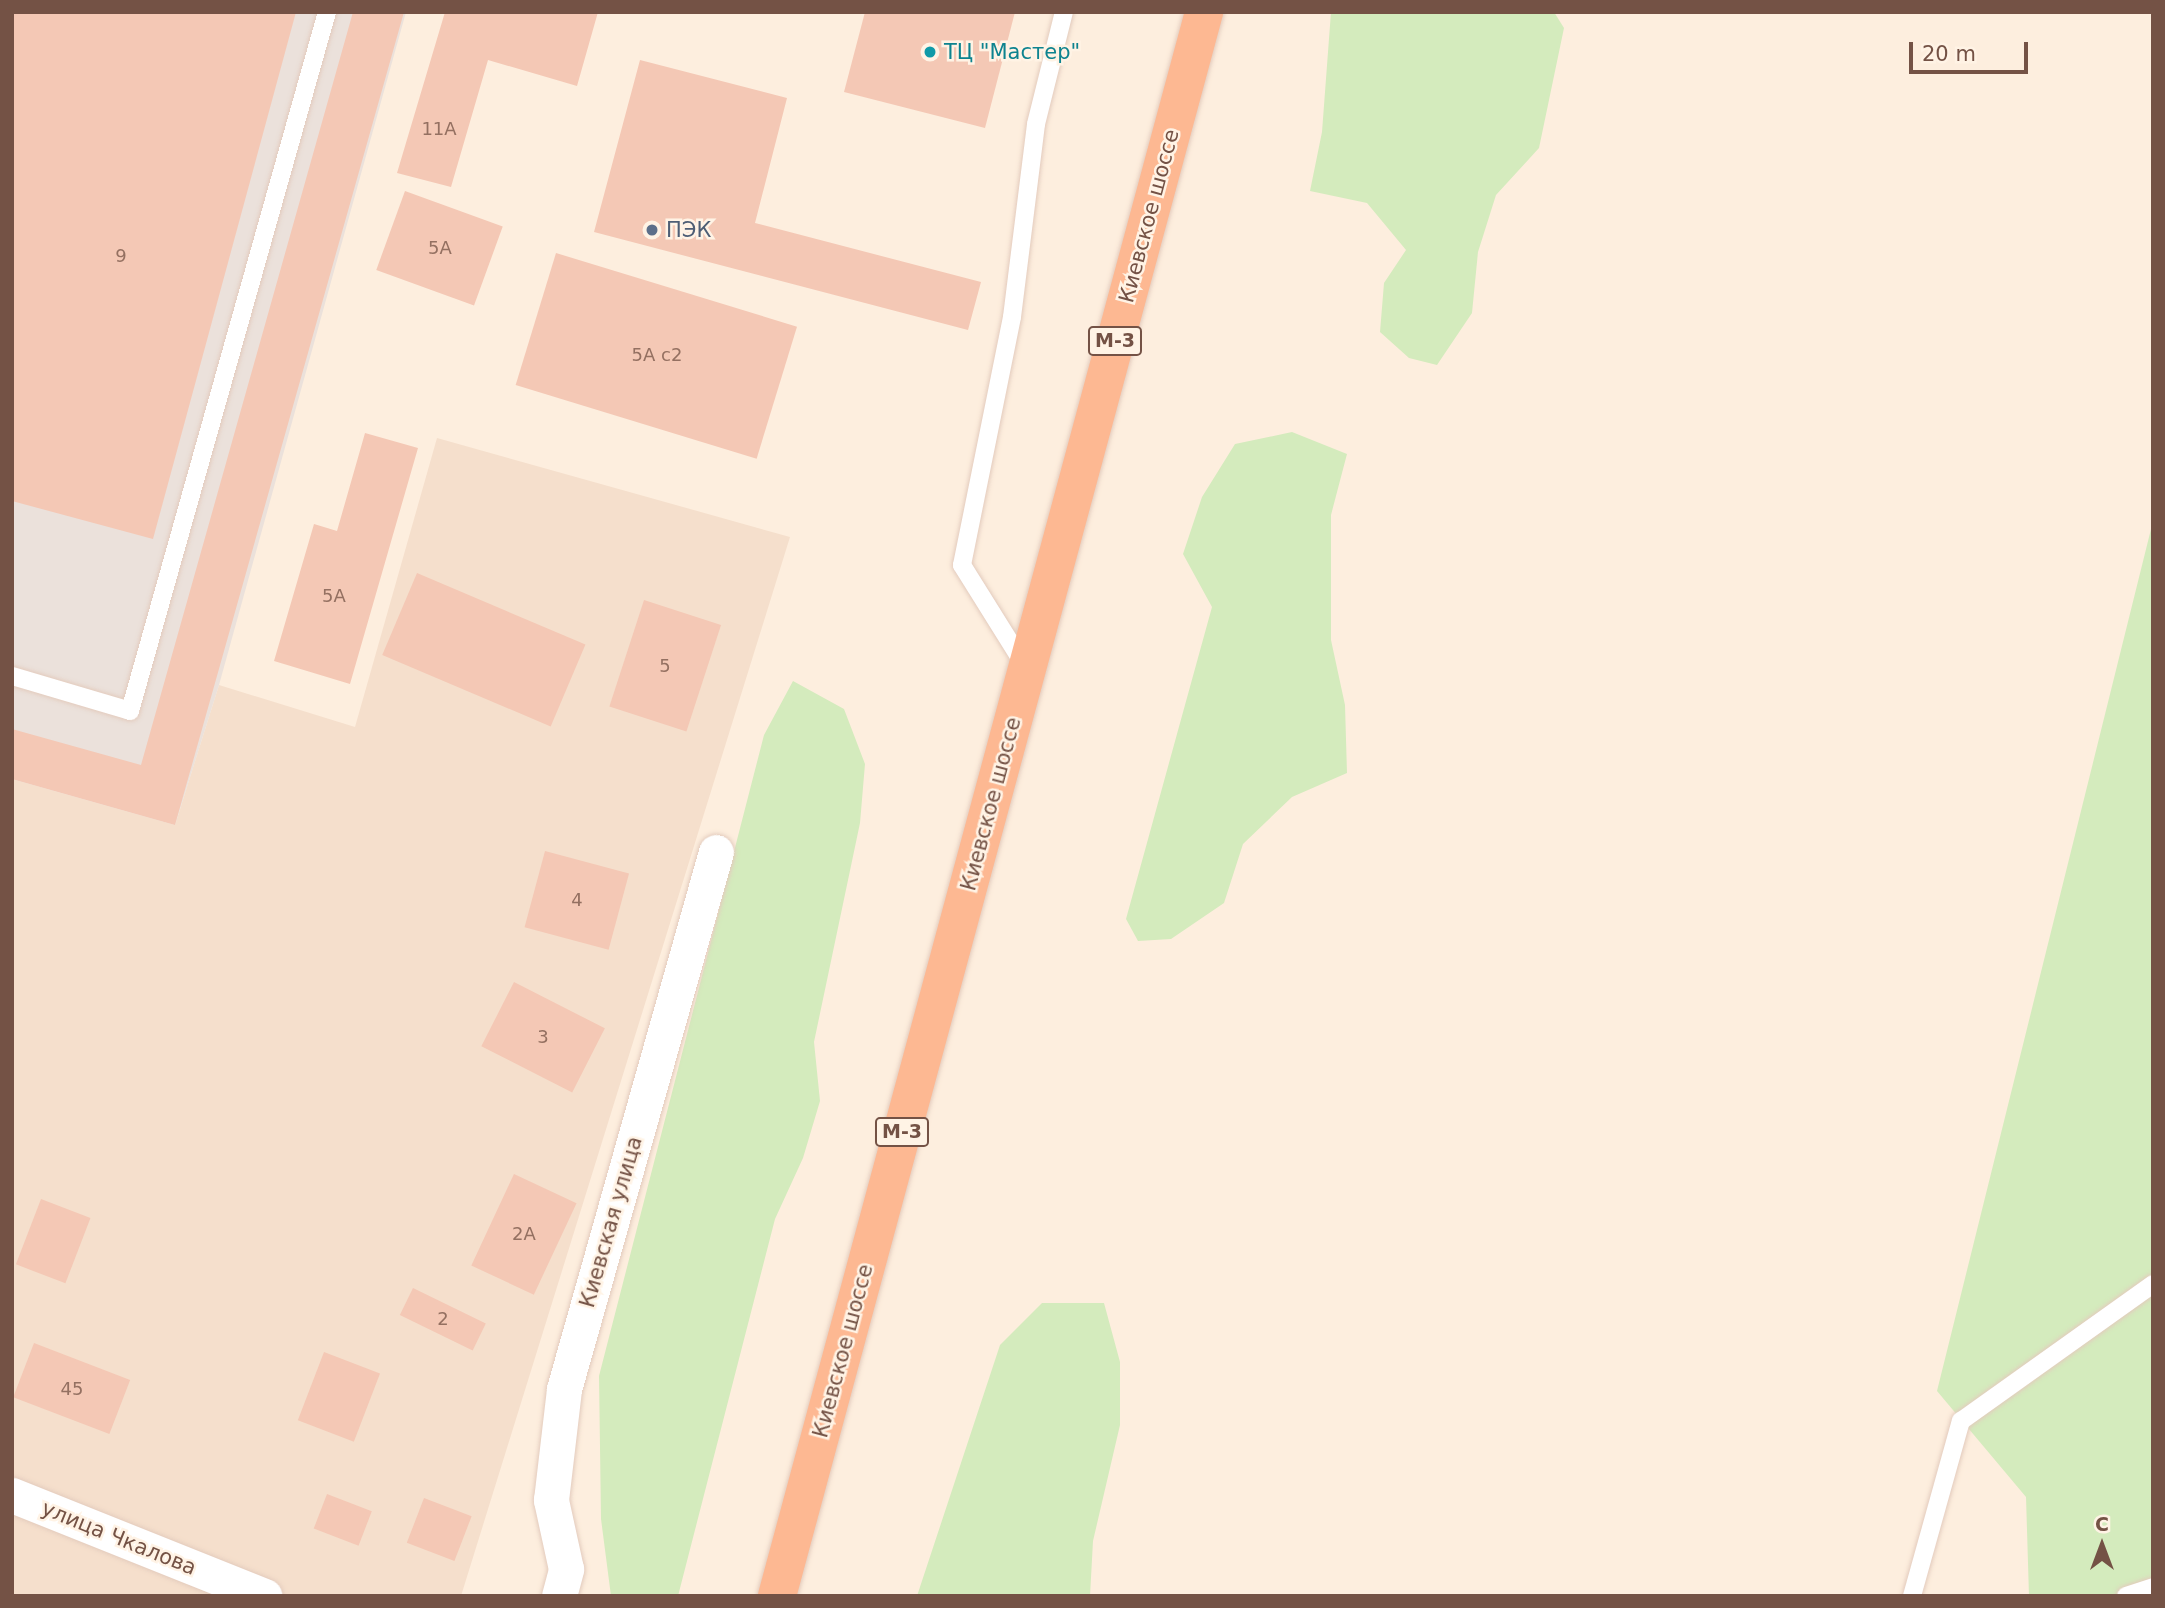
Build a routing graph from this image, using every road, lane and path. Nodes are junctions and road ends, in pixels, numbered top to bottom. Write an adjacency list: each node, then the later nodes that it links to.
1 (327, 12): 5 (lane)
2 (1064, 12): 4 (lane)
3 (1204, 12): 4 (highway, Киевское шоссе / М-3)
4 (1027, 669): 12 (highway, Киевское шоссе / М-3)
5 (12, 677)
6 (716, 852): 11 (street, Киевская улица)
7 (2153, 1284): 13 (lane)
8 (12, 1495): 10 (street, улица Чкалова)
9 (2153, 1587): 14 (lane)
10 (265, 1596)
11 (559, 1596)
12 (777, 1596)
13 (1912, 1596)
14 (2126, 1596)

